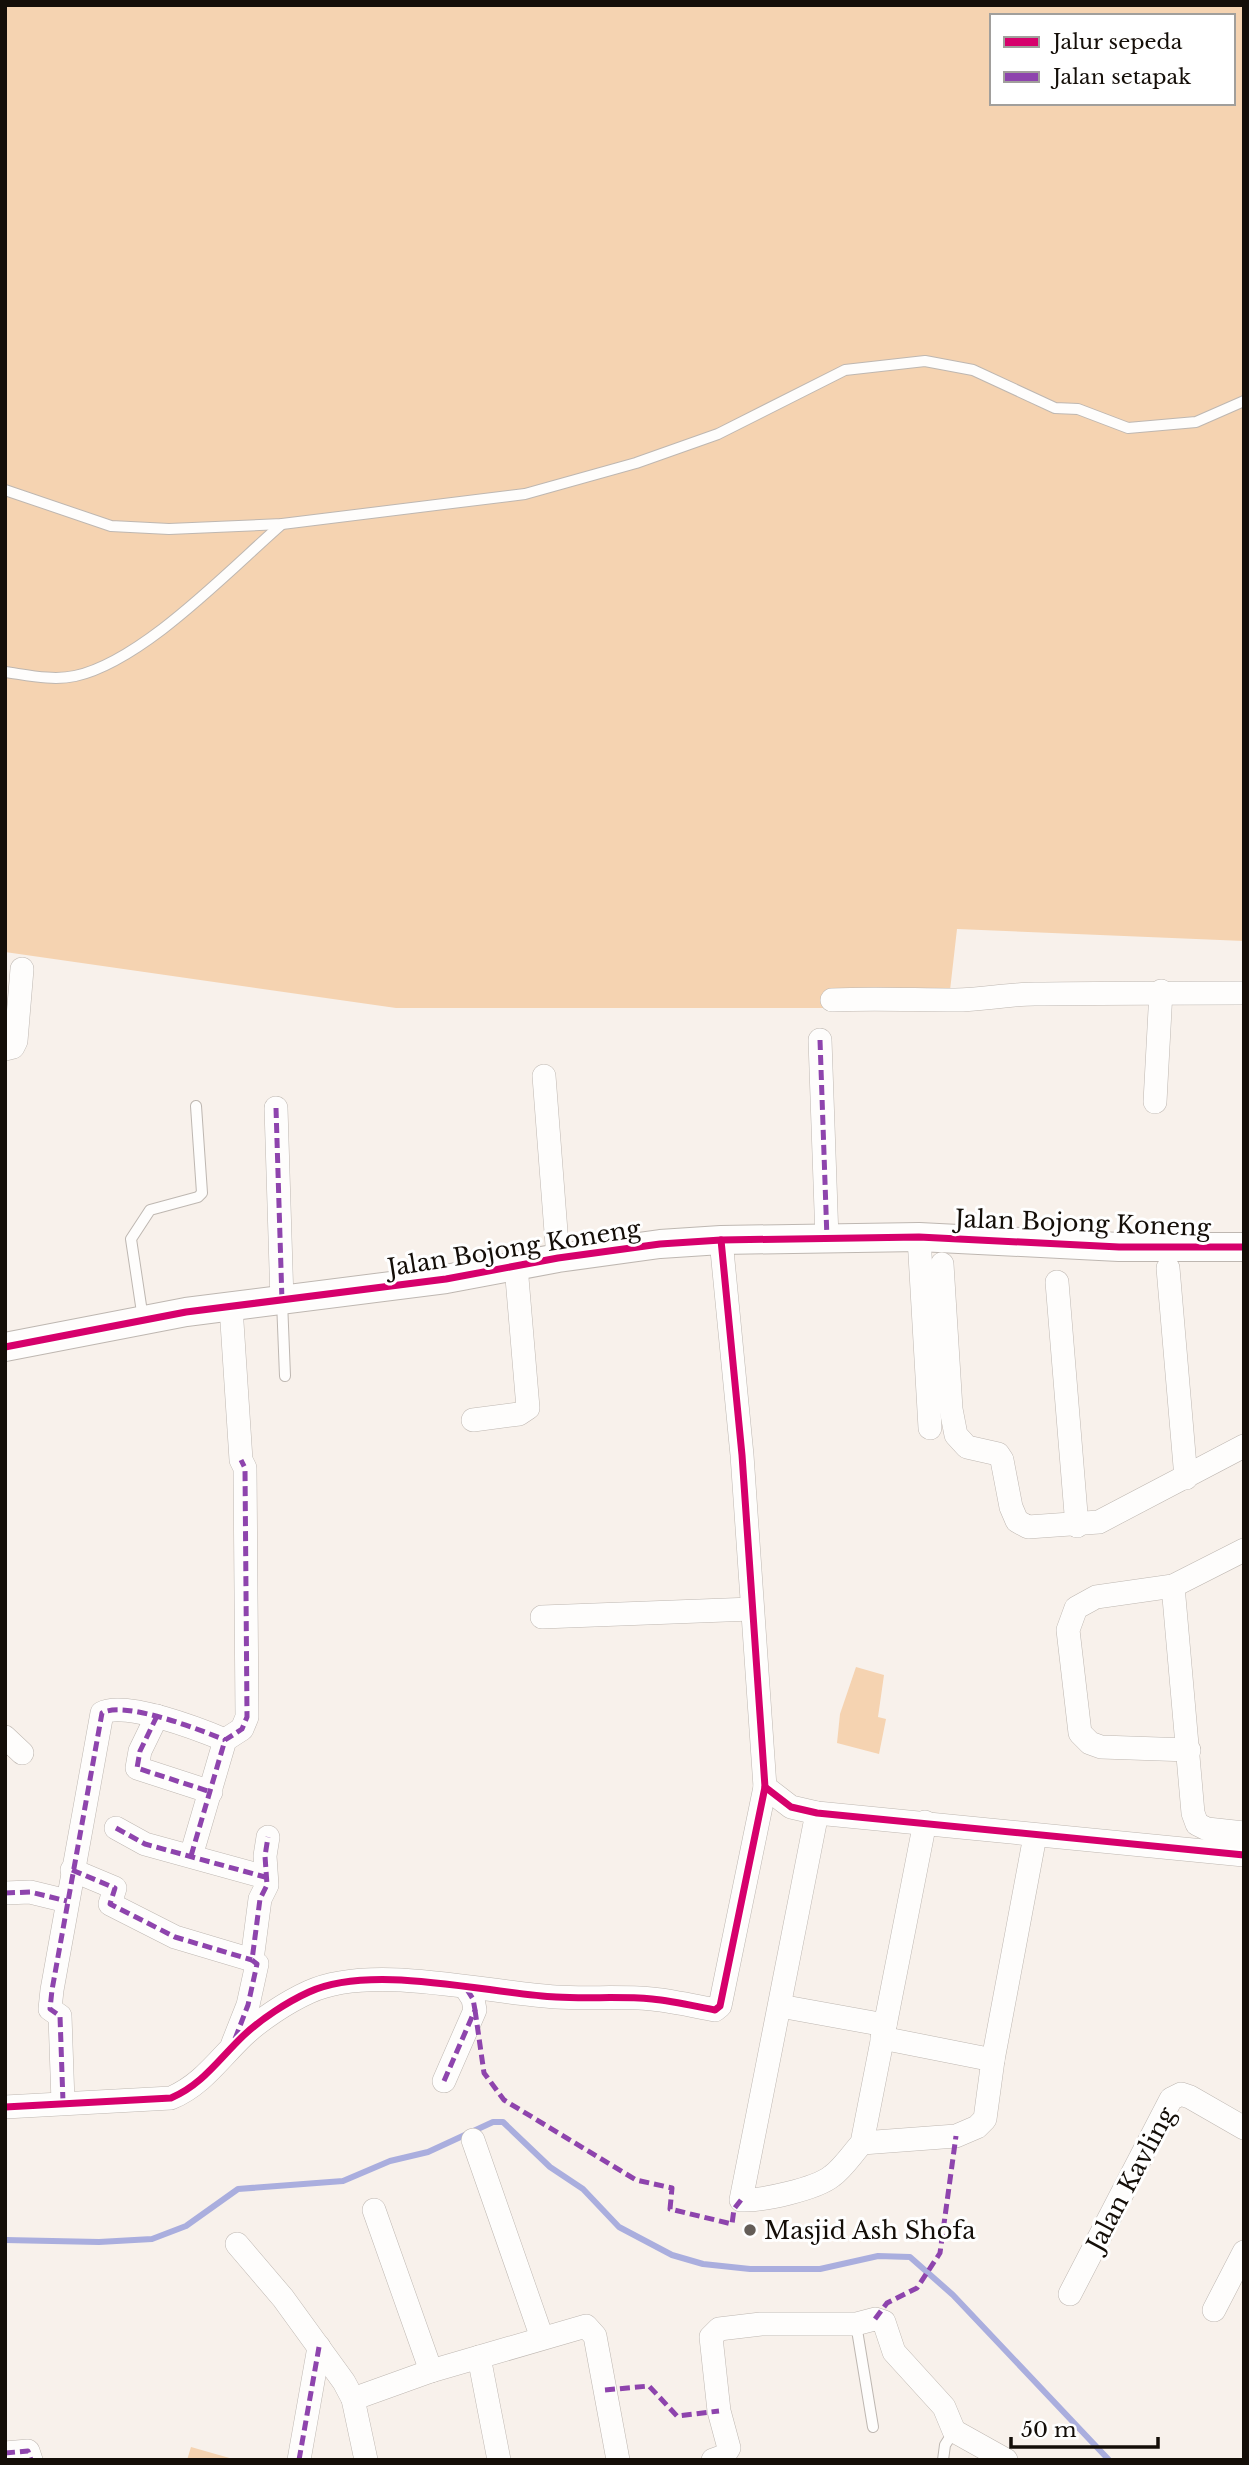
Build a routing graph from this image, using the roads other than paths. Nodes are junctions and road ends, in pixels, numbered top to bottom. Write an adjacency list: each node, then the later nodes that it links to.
1 (1244, 401): 3 (lane)
2 (5, 490): 3 (lane)
3 (282, 524): 4 (lane)
4 (5, 672)
5 (22, 969): 10 (street)
6 (1161, 991): 7 (street); 8 (street); 12 (street)
7 (1244, 993)
8 (832, 1000)
9 (820, 1040): 16 (street)
10 (5, 1049)
11 (544, 1076): 19 (street)
12 (1156, 1102)
13 (196, 1106): 26 (lane)
14 (276, 1108): 24 (street)
15 (919, 1237): 16 (street, Jalan Bojong Koneng); 18 (street, Jalan Bojong Koneng); 30 (street)
16 (827, 1239): 17 (street, Jalan Bojong Koneng)
17 (721, 1240): 19 (street, Jalan Bojong Koneng); 36 (street)
18 (1244, 1247)
19 (558, 1258): 21 (street, Jalan Bojong Koneng)
20 (942, 1264): 33 (street)
21 (516, 1266): 24 (street, Jalan Bojong Koneng); 29 (street)
22 (1168, 1268): 32 (street)
23 (1057, 1282): 33 (street)
24 (282, 1301): 25 (street, Jalan Bojong Koneng); 28 (lane)
25 (231, 1307): 26 (street, Jalan Bojong Koneng); 39 (street)
26 (142, 1320): 27 (street, Jalan Bojong Koneng)
27 (5, 1348)
28 (285, 1376)
29 (473, 1420)
30 (930, 1428)
31 (1244, 1446): 32 (street)
32 (1186, 1478): 33 (street)
33 (1077, 1526)
34 (1244, 1550): 35 (street)
35 (1173, 1586): 40 (street); 40 (street)
36 (752, 1609): 37 (street); 41 (street)
37 (542, 1617)
38 (156, 1716): 39 (street); 42 (street); 51 (street)
39 (225, 1740): 42 (street)
40 (1189, 1750): 46 (street)
41 (765, 1787): 43 (street); 56 (street)
42 (211, 1792): 50 (street)
43 (817, 1813): 44 (street); 57 (street)
44 (925, 1822): 47 (street); 58 (street)
45 (116, 1828): 50 (street)
46 (1244, 1833)
47 (1035, 1836): 49 (street); 60 (street)
48 (268, 1837): 52 (street)
49 (1244, 1855)
50 (191, 1856): 52 (street)
51 (72, 1870): 54 (street); 55 (street)
52 (265, 1877): 55 (street)
53 (5, 1893): 54 (street)
54 (67, 1900): 62 (street)
55 (252, 1960): 59 (street)
56 (466, 1988): 59 (street); 61 (street)
57 (780, 2006): 58 (street); 66 (street)
58 (884, 2031): 60 (street); 66 (street)
59 (231, 2049): 62 (street)
60 (993, 2060): 66 (street)
61 (444, 2081)
62 (63, 2102): 63 (street)
63 (5, 2107)
64 (1244, 2128): 71 (street, Jalan Kavling)
65 (473, 2140): 74 (street)
66 (862, 2143)
67 (374, 2210): 77 (street)
68 (237, 2244): 75 (street)
69 (1244, 2252): 70 (street)
70 (1237, 2280): 72 (street)
71 (1070, 2294)
72 (1214, 2310)
73 (856, 2324): 79 (lane); 80 (street); 87 (street)
74 (542, 2338): 76 (street); 86 (street)
75 (319, 2347): 78 (street); 83 (street)
76 (479, 2357): 77 (street); 85 (street)
77 (431, 2371): 78 (street)
78 (353, 2399): 84 (street)
79 (873, 2427)
80 (954, 2431): 88 (lane); 89 (street)
81 (5, 2453): 82 (street)
82 (31, 2460)
83 (299, 2460)
84 (366, 2460)
85 (499, 2460)
86 (618, 2460)
87 (713, 2460)
88 (943, 2460)
89 (1006, 2460)

